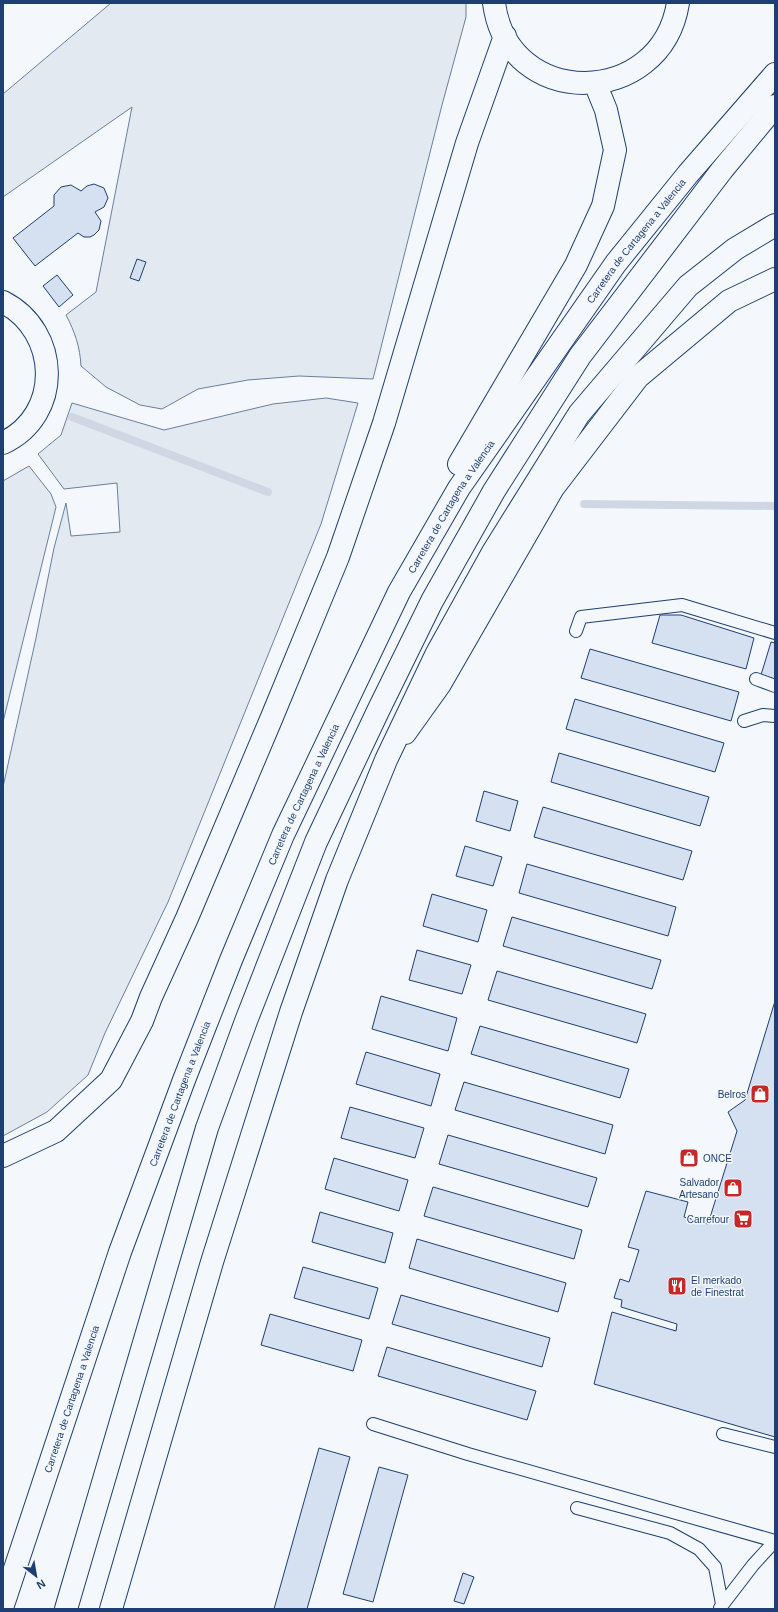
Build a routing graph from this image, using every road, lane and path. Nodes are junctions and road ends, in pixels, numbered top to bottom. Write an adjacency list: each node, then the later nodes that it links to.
1 (494, 3): 3 (main road)
2 (678, 3): 5 (main road)
3 (505, 36): 5 (main road); 19 (main road)
4 (775, 74): 11 (main road, Carretera de Cartagena a Valencia)
5 (595, 83): 11 (main road)
6 (775, 106): 27 (main road)
7 (775, 225): 18 (main road)
8 (775, 279): 18 (main road)
9 (6, 301): 10 (main road)
10 (3, 443)
11 (399, 592): 25 (main road, Carretera de Cartagena a Valencia)
12 (576, 631): 13 (lane)
13 (775, 633)
14 (756, 679): 15 (lane)
15 (775, 686)
16 (775, 716): 17 (lane)
17 (744, 721)
18 (386, 760): 28 (main road)
19 (3, 1156)
20 (373, 1424): 24 (lane)
21 (723, 1434): 22 (lane)
22 (775, 1447)
23 (577, 1508): 26 (lane)
24 (775, 1541): 26 (lane)
25 (3, 1605)
26 (721, 1606)
27 (66, 1609)
28 (111, 1609)

